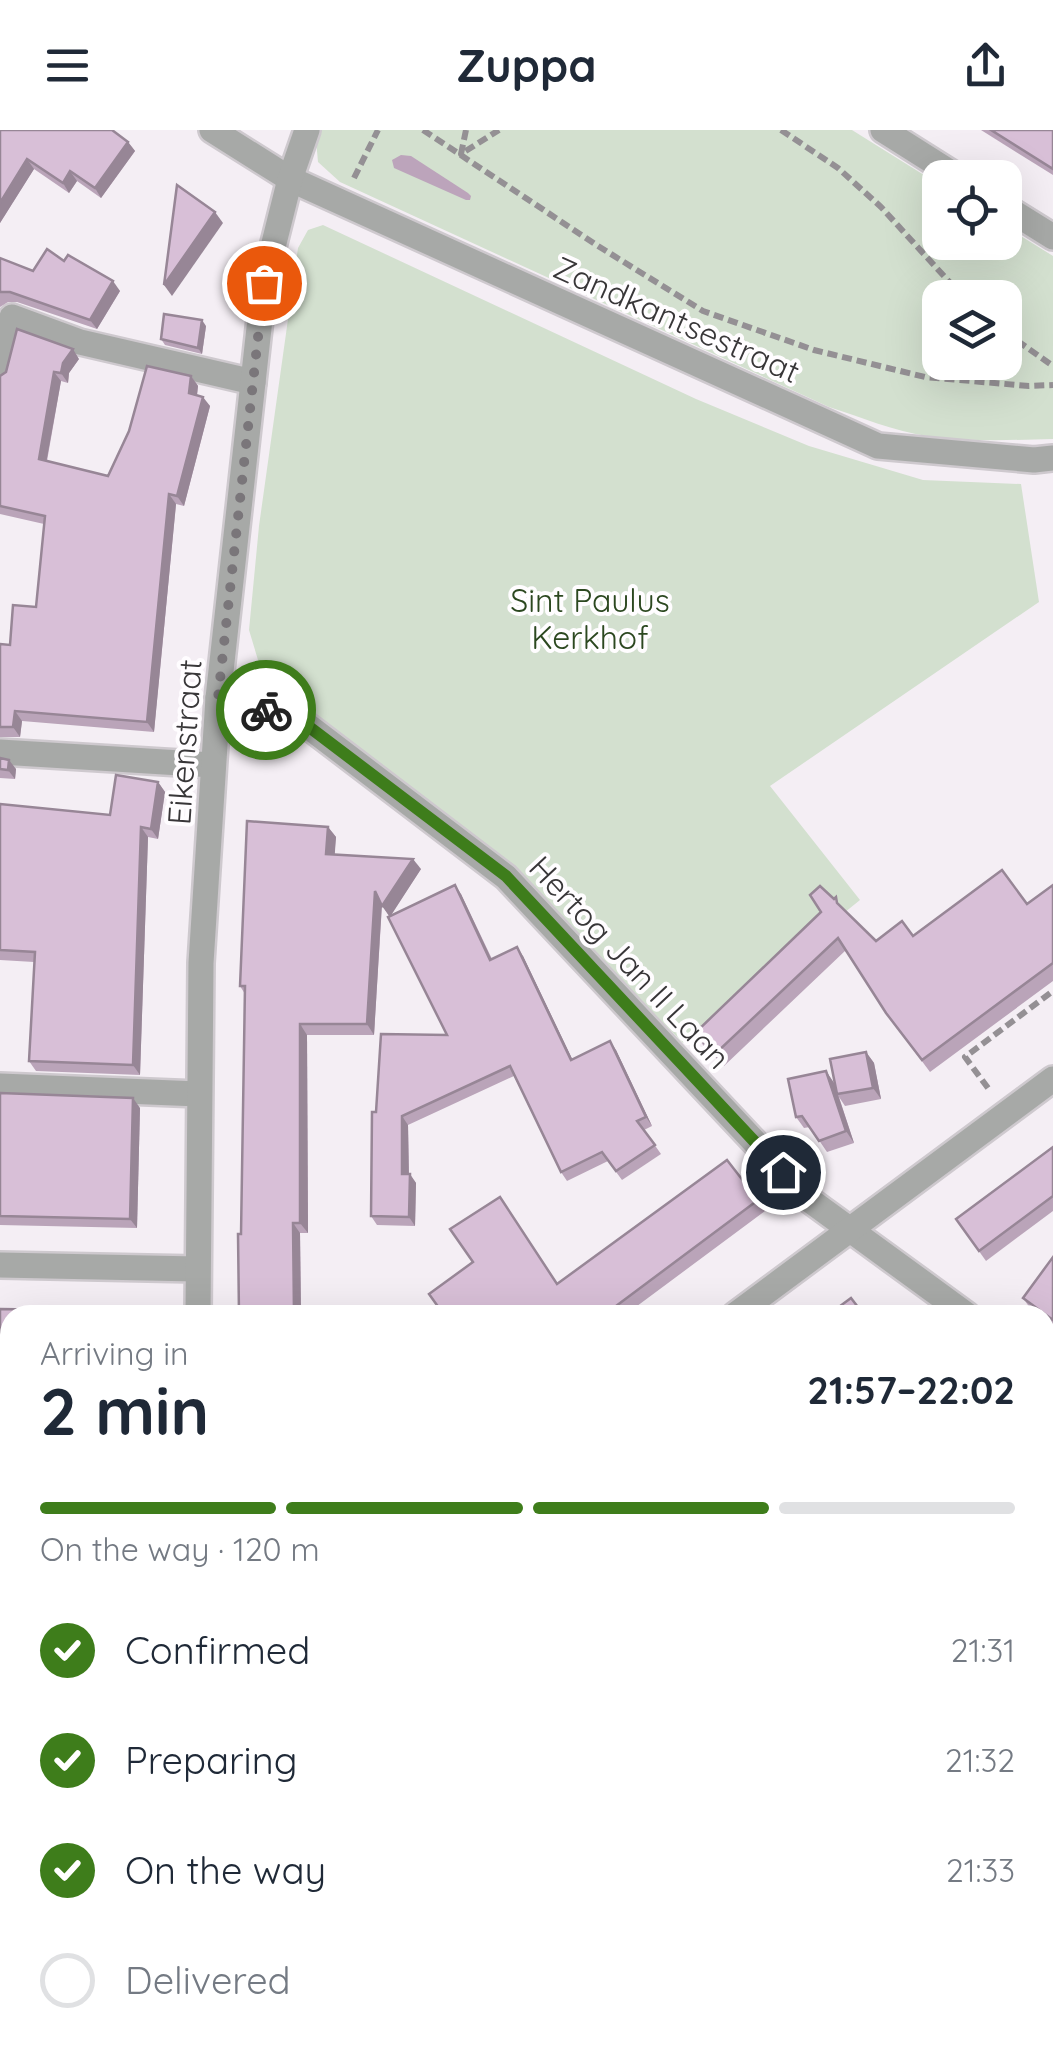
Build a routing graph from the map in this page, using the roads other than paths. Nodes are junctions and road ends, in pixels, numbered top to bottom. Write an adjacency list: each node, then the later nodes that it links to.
1 (212, 130): 5 (street, Zandkantsestraat)
2 (307, 130): 5 (street)
3 (883, 130): 4 (street)
4 (930, 160)
5 (290, 179): 9 (street, Eikenstraat); 10 (street, Zandkantsestraat)
6 (1022, 218): 7 (street)
7 (1053, 237)
8 (0, 372): 9 (street)
9 (252, 382): 11 (street, Eikenstraat)
10 (1053, 458)
11 (218, 698): 13 (street, Eikenstraat); 17 (street, Hertog Jan II Laan)
12 (0, 752): 13 (street)
13 (213, 765): 16 (street, Eikenstraat)
14 (1053, 1079): 17 (street)
15 (0, 1086): 16 (street)
16 (199, 1094): 19 (street, Eikenstraat)
17 (851, 1229): 21 (street); 22 (street, Hertog Jan II Laan)
18 (0, 1264): 19 (street)
19 (197, 1270): 20 (street, Eikenstraat)
20 (198, 1305)
21 (748, 1305)
22 (954, 1305)

